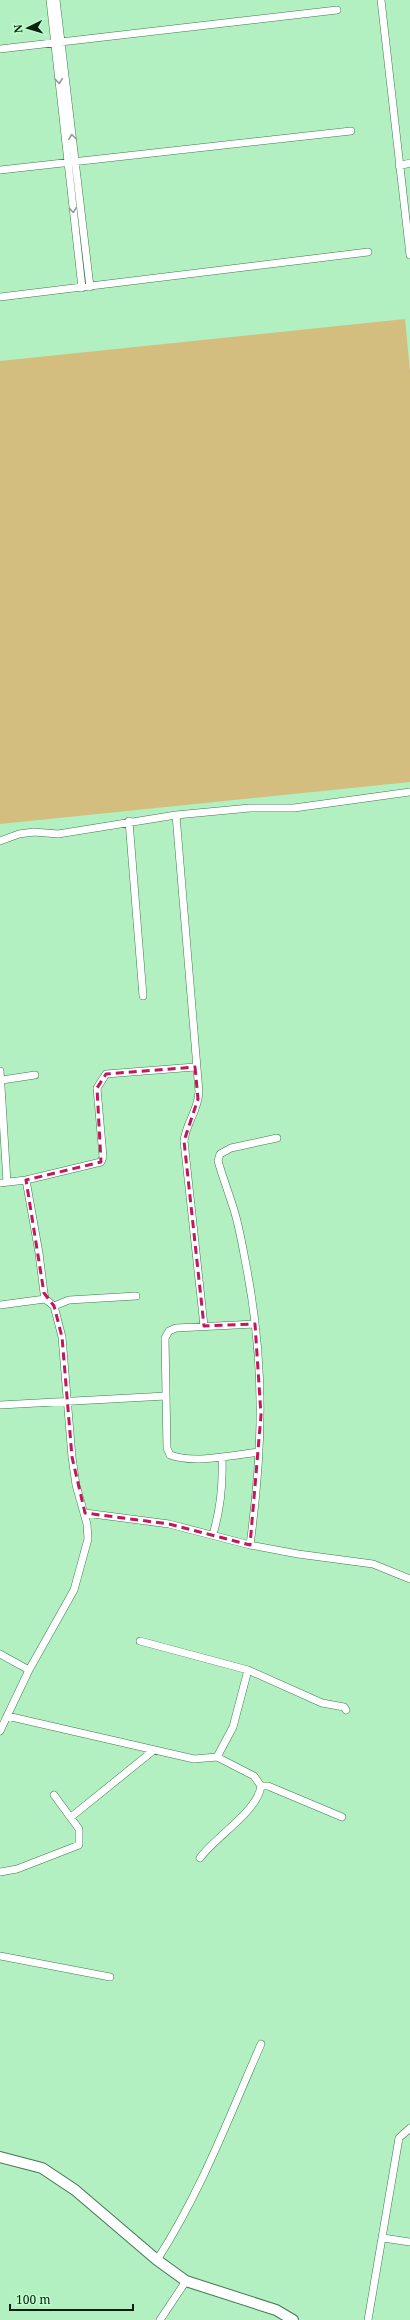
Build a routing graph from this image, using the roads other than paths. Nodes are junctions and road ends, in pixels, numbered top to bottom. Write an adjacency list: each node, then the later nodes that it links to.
1 (50, 0): 5 (street)
2 (56, 0): 5 (street)
3 (381, 0): 10 (street)
4 (337, 10): 5 (street)
5 (58, 43): 6 (street); 8 (street)
6 (0, 49)
7 (351, 131): 8 (street)
8 (71, 162): 11 (street); 14 (street); 15 (street, one-way to 15)
9 (410, 163): 10 (street)
10 (399, 166): 13 (street)
11 (0, 170)
12 (368, 252): 14 (street)
13 (410, 255)
14 (90, 287): 15 (street)
15 (82, 288): 16 (street)
16 (0, 297)
17 (410, 792): 18 (street)
18 (176, 815): 19 (street); 22 (street)
19 (128, 821): 20 (street); 21 (street)
20 (0, 841)
21 (143, 996)
22 (195, 1066): 27 (street); 34 (street)
23 (0, 1071): 25 (street)
24 (35, 1075): 25 (street)
25 (2, 1080): 28 (street)
26 (277, 1138): 33 (street)
27 (26, 1180): 28 (street); 30 (street)
28 (4, 1183)
29 (136, 1296): 32 (street)
30 (45, 1299): 31 (street); 32 (street)
31 (0, 1305)
32 (54, 1306): 36 (street)
33 (255, 1324): 34 (street); 38 (street)
34 (204, 1326): 35 (street)
35 (166, 1396): 36 (street); 39 (street)
36 (66, 1401): 37 (street); 40 (street)
37 (0, 1404)
38 (259, 1452): 39 (street); 42 (street)
39 (222, 1457): 41 (street)
40 (85, 1513): 41 (street); 46 (street)
41 (213, 1534): 42 (street)
42 (250, 1545): 43 (street)
43 (410, 1579)
44 (140, 1641): 47 (street)
45 (0, 1654): 46 (street)
46 (29, 1670): 49 (street)
47 (248, 1670): 48 (street); 52 (street)
48 (346, 1710)
49 (7, 1716): 50 (street); 51 (street)
50 (0, 1731)
51 (154, 1750): 52 (street); 55 (street)
52 (217, 1757): 53 (street)
53 (261, 1786): 56 (street); 57 (street)
54 (54, 1795): 55 (street)
55 (71, 1817): 58 (street)
56 (342, 1817)
57 (200, 1858)
58 (0, 1872)
59 (0, 1956): 60 (street)
60 (110, 1977)
61 (261, 2044): 66 (street)
62 (410, 2128): 64 (street)
63 (0, 2158): 66 (street)
64 (383, 2238): 65 (street); 70 (street)
65 (410, 2242)
66 (157, 2260): 67 (street)
67 (186, 2281): 68 (street); 69 (street)
68 (160, 2320)
69 (293, 2320)
70 (368, 2320)

